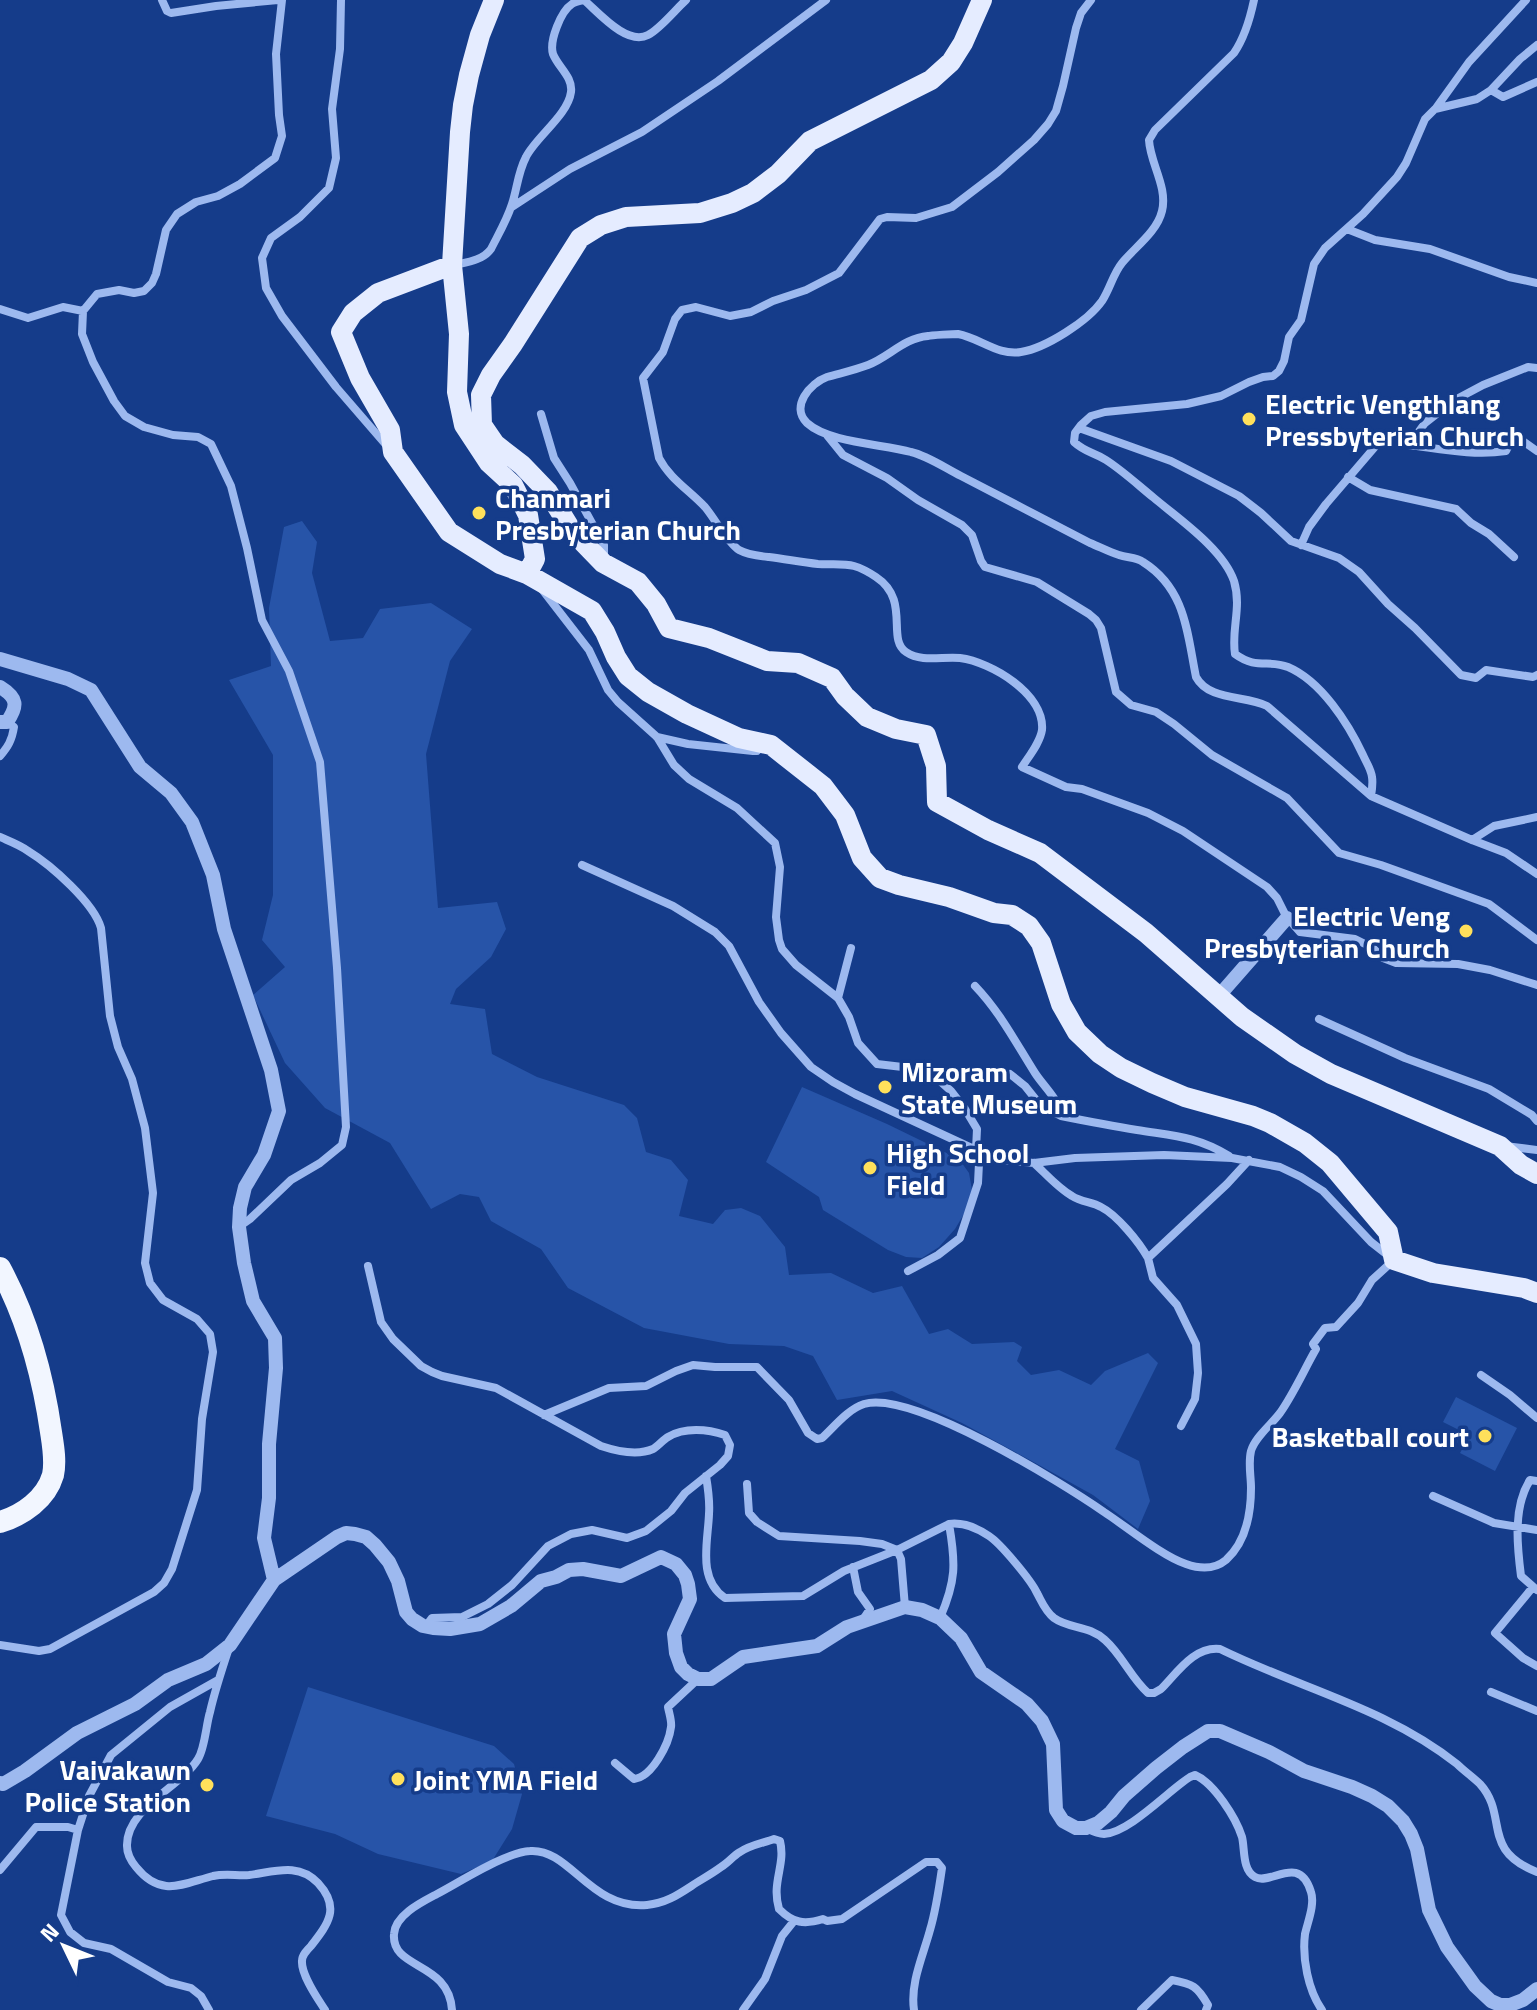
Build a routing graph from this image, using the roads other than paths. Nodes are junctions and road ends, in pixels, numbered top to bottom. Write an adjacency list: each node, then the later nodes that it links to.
1 (162, 0): 2 (street)
2 (280, 0): 20 (street)
3 (341, 0): 27 (street)
4 (494, 0): 17 (main road)
5 (686, 0): 15 (street)
6 (826, 0): 15 (street)
7 (982, 0): 31 (main road)
8 (1091, 0): 46 (street)
9 (1254, 0): 24 (street)
10 (1526, 0): 14 (street)
11 (1537, 45): 13 (street)
12 (1537, 82): 13 (street)
13 (1491, 90): 14 (street)
14 (1435, 109): 16 (street)
15 (511, 207): 17 (street)
16 (1347, 229): 18 (street); 23 (street)
17 (452, 265): 27 (main road); 32 (main road)
18 (1537, 283)
19 (0, 309): 20 (street)
20 (83, 311): 64 (street)
21 (1537, 368): 25 (street)
22 (541, 414): 31 (street)
23 (1079, 428): 29 (street); 40 (street)
24 (825, 433): 40 (street); 47 (street)
25 (1409, 445): 26 (street); 28 (street)
26 (1537, 451)
27 (393, 452): 32 (main road)
28 (1348, 477): 29 (street); 30 (street)
29 (1301, 545): 34 (street)
30 (1514, 557)
31 (603, 563): 51 (main road)
32 (531, 576): 37 (street); 38 (main road)
33 (0, 659): 64 (street)
34 (1537, 675)
35 (0, 687): 36 (street)
36 (4, 722): 39 (street)
37 (657, 737): 38 (street); 52 (street)
38 (763, 743): 66 (main road)
39 (0, 756)
40 (1371, 796): 43 (street)
41 (1537, 817): 43 (street)
42 (0, 837): 91 (street)
43 (1472, 840): 45 (street)
44 (582, 865): 58 (street)
45 (1537, 874)
46 (1287, 918): 49 (street); 51 (street)
47 (1537, 940)
48 (851, 948): 52 (street)
49 (1537, 985)
50 (975, 986): 55 (street)
51 (1216, 995): 57 (main road)
52 (838, 998): 58 (street)
53 (1319, 1019): 56 (street)
54 (1010, 1074): 55 (street)
55 (1061, 1116): 60 (street)
56 (1537, 1121)
57 (1500, 1146): 59 (street); 63 (main road)
58 (976, 1150): 62 (street); 68 (street)
59 (1537, 1150)
60 (1232, 1158): 61 (street); 62 (street)
61 (1249, 1160): 65 (street); 66 (street)
62 (1034, 1163): 65 (street)
63 (1537, 1174)
64 (239, 1227): 85 (street)
65 (1148, 1258): 74 (street)
66 (1394, 1260): 70 (main road); 72 (street)
67 (368, 1266): 72 (street)
68 (908, 1271)
69 (2, 1276): 79 (highway)
70 (1537, 1293)
71 (1481, 1375): 73 (street)
72 (544, 1415): 75 (street)
73 (1537, 1418)
74 (1181, 1426)
75 (706, 1476): 84 (street); 90 (street)
76 (1537, 1481): 81 (street)
77 (747, 1484): 83 (street)
78 (1433, 1496): 81 (street)
79 (0, 1522)
80 (949, 1524): 83 (street); 88 (street); 103 (street)
81 (1519, 1526): 82 (street); 86 (street)
82 (1537, 1530)
83 (897, 1550): 84 (street); 87 (street)
84 (853, 1567): 89 (street)
85 (274, 1580): 90 (street); 92 (street)
86 (1535, 1588): 93 (street)
87 (905, 1607): 88 (street); 89 (street)
88 (940, 1618): 100 (street)
89 (862, 1622): 94 (street)
90 (426, 1626): 94 (street)
91 (0, 1645)
92 (230, 1645): 95 (street); 99 (street)
93 (1537, 1666)
94 (698, 1679): 98 (street)
95 (218, 1680): 101 (street); 107 (street)
96 (1491, 1692): 97 (street)
97 (1537, 1711)
98 (615, 1763)
99 (1, 1784)
100 (1086, 1828): 105 (street); 113 (street)
101 (78, 1830): 102 (street); 106 (street)
102 (0, 1870)
103 (1537, 1872)
104 (794, 1921): 108 (street); 109 (street); 110 (street)
105 (1537, 1989)
106 (209, 2010)
107 (325, 2010)
108 (452, 2010)
109 (743, 2010)
110 (914, 2010)
111 (1141, 2010): 112 (street)
112 (1206, 2010)
113 (1322, 2010)

